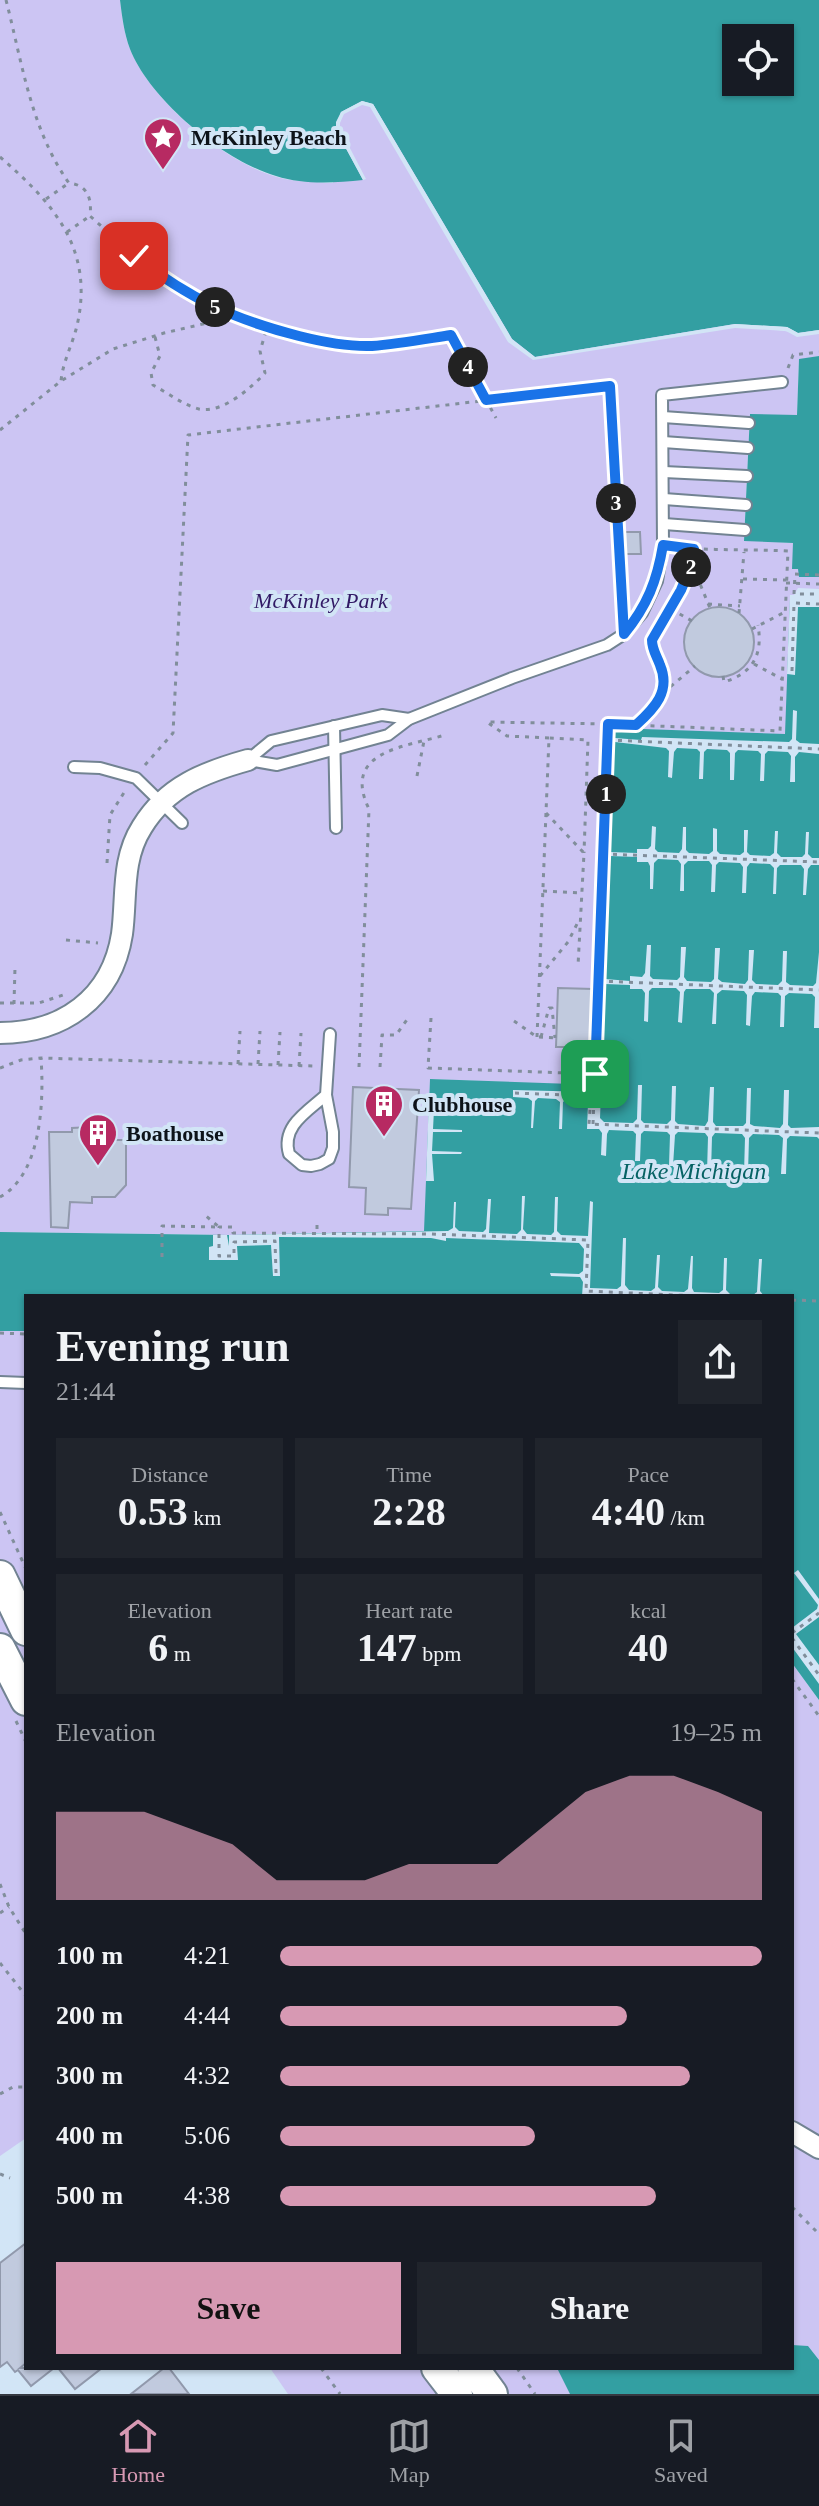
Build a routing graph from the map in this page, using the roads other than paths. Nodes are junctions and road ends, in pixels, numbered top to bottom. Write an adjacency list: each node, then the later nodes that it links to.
1 (782, 382): 2 (lane)
2 (663, 417): 3 (lane); 4 (lane)
3 (749, 423)
4 (663, 442): 5 (lane); 6 (lane)
5 (748, 448)
6 (664, 472): 7 (lane); 8 (lane)
7 (747, 476)
8 (664, 499): 9 (lane); 10 (lane)
9 (746, 505)
10 (664, 524): 11 (lane); 12 (lane)
11 (745, 530)
12 (409, 719): 13 (lane); 14 (lane)
13 (334, 726): 14 (lane); 15 (lane)
14 (335, 749): 15 (lane); 19 (lane)
15 (248, 760): 17 (street)
16 (74, 767): 17 (lane)
17 (160, 804): 18 (lane); 20 (street)
18 (182, 823)
19 (336, 828)
20 (0, 1033)
21 (330, 1034): 22 (lane)
22 (326, 1095): 22 (lane)
23 (0, 1382): 24 (lane)
24 (24, 1383)
25 (0, 1576): 26 (main road)
26 (24, 1626)
27 (0, 1649): 28 (main road)
28 (24, 1696)
29 (794, 2133): 30 (street)
30 (819, 2148)
31 (439, 2370): 33 (main road)
32 (474, 2370): 34 (main road)
33 (457, 2394)
34 (492, 2394)

